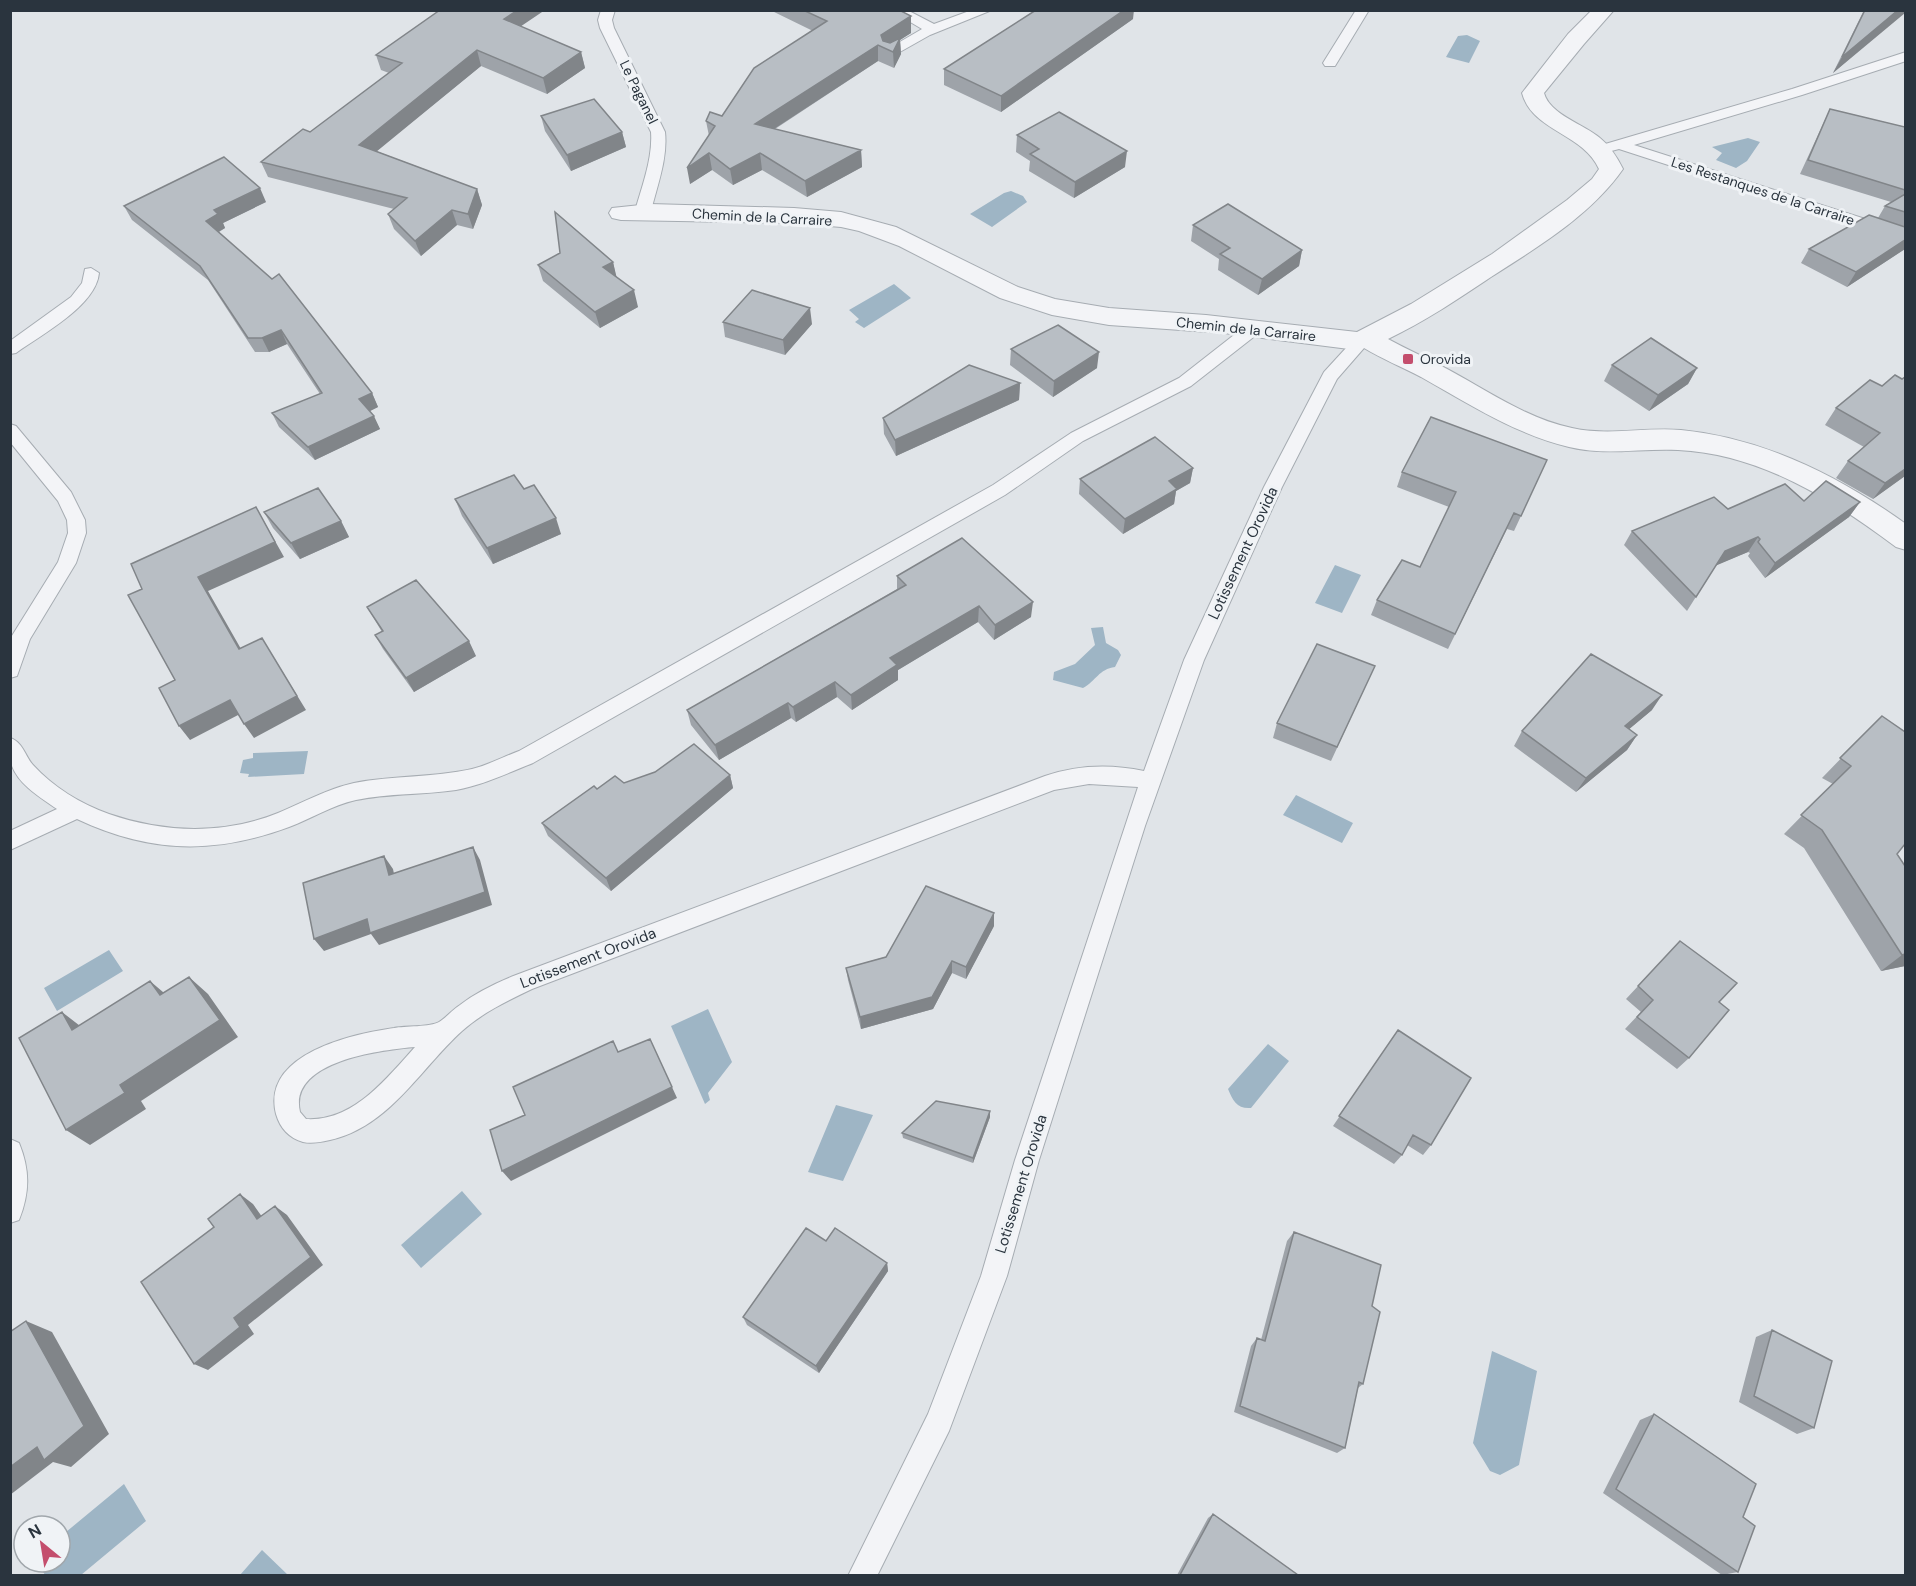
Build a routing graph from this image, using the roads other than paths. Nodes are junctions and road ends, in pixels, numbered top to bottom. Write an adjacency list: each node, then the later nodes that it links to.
1 (608, 10): 11 (lane, Le Paganel)
2 (896, 10): 6 (lane)
3 (986, 10): 6 (lane)
4 (1363, 10): 9 (lane)
5 (1604, 10): 10 (street)
6 (933, 29): 7 (lane)
7 (891, 53)
8 (1905, 56): 10 (lane)
9 (1330, 63)
10 (1610, 147): 12 (lane, Les Restanques de la Carraire); 15 (street, Chemin de la Carraire)
11 (632, 212): 14 (street, Chemin de la Carraire)
12 (1905, 237)
13 (91, 273): 16 (lane)
14 (1254, 328): 15 (street, Chemin de la Carraire); 22 (lane)
15 (1366, 339): 18 (street); 21 (lane, Lotissement Orovida)
16 (10, 349)
17 (10, 430): 19 (lane)
18 (1905, 539)
19 (10, 670)
20 (10, 746): 22 (lane)
21 (1151, 781): 24 (lane, Lotissement Orovida); 27 (lane, Lotissement Orovida)
22 (77, 809): 23 (lane)
23 (10, 841)
24 (442, 1034): 24 (lane, Lotissement Orovida)
25 (10, 1151): 26 (lane)
26 (10, 1211)
27 (862, 1575)

